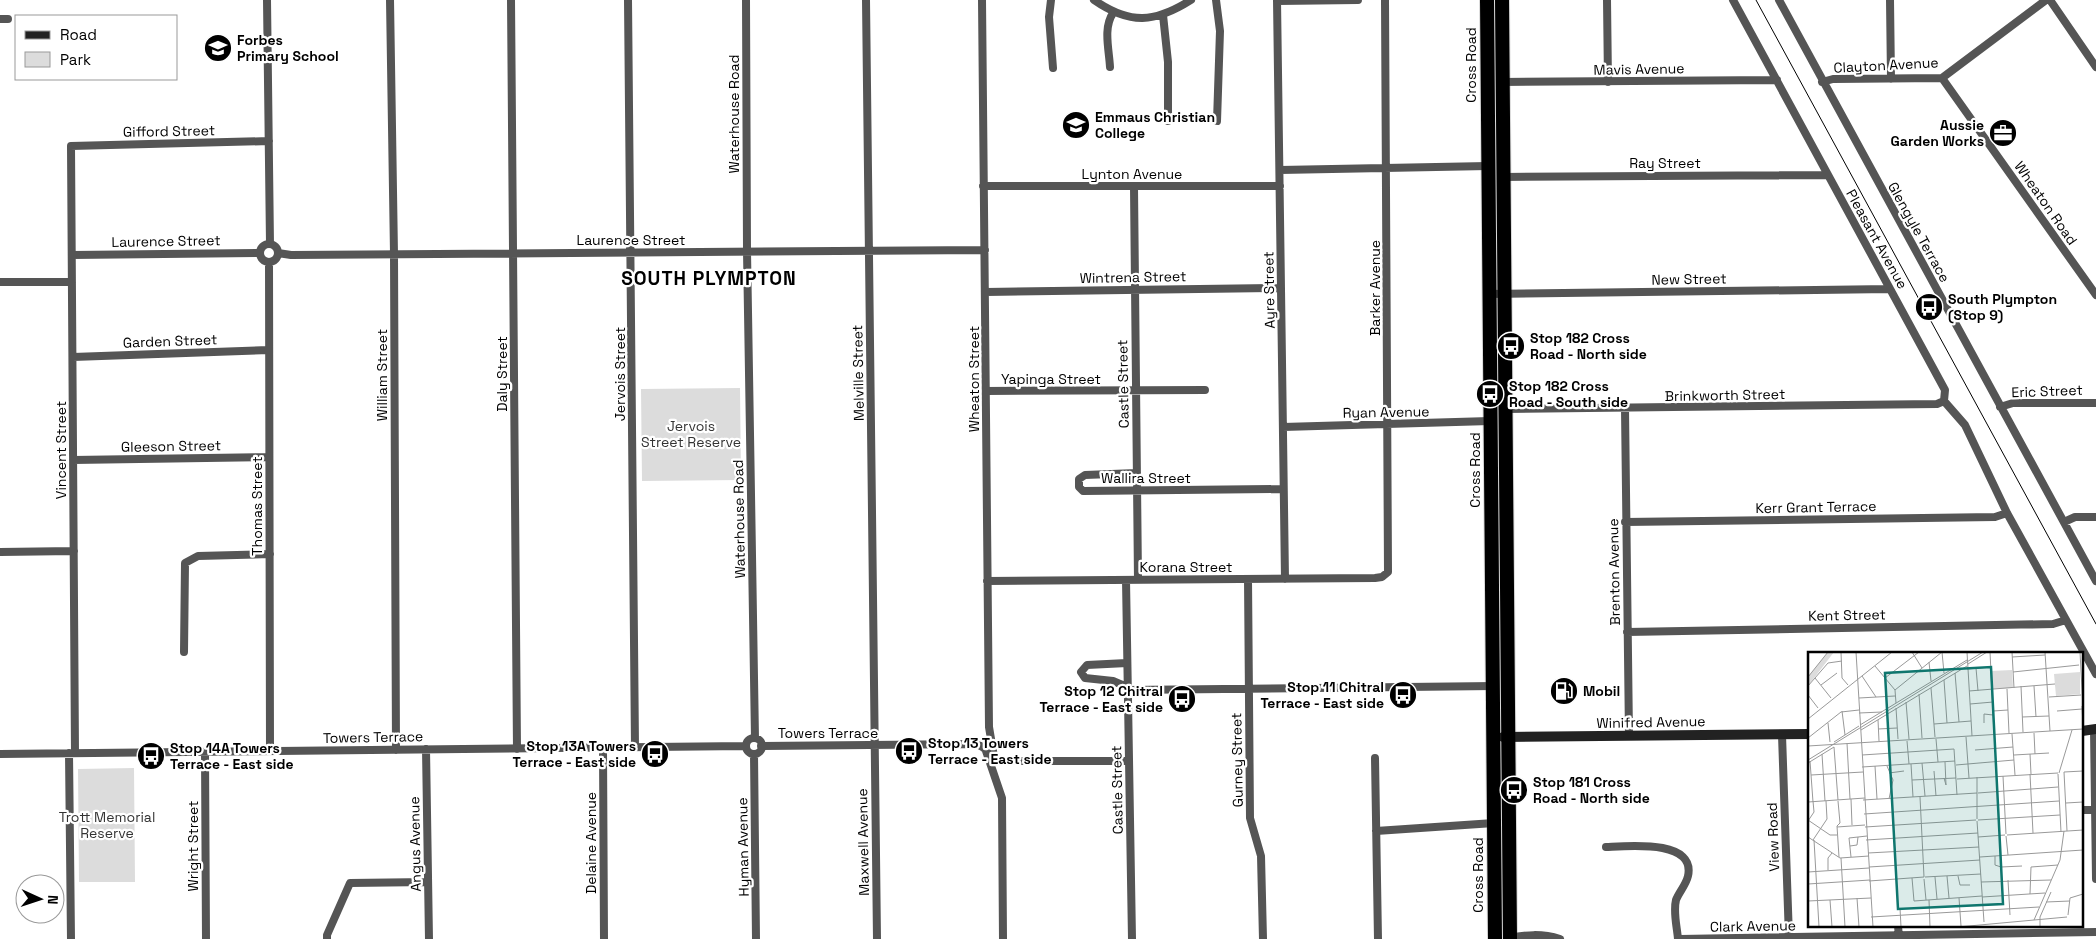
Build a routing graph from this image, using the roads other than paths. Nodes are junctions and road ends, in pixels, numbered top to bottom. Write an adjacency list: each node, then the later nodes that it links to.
1 (267, 0): 39 (street)
2 (390, 0): 57 (street, William Street)
3 (511, 0): 56 (street, Daly Street)
4 (628, 0): 52 (street, Jervois Street)
5 (746, 0): 53 (street, Waterhouse Road)
6 (866, 0): 51 (street, Melville Street)
7 (982, 0): 46 (street, Wheaton Street)
8 (1052, 0): 29 (street)
9 (1094, 0): 25 (street)
10 (1173, 0): 24 (street)
11 (1191, 0): 24 (street)
12 (1216, 0): 38 (street)
13 (1358, 0): 23 (street)
14 (1385, 0): 42 (street, Barker Avenue)
15 (1487, 0): 33 (highway, Cross Road)
16 (1502, 0): 34 (highway)
17 (1607, 0): 35 (street)
18 (1733, 0): 32 (street, Pleasant Avenue)
19 (1778, 0): 36 (street, Glengyle Terrace)
20 (1890, 0): 31 (street)
21 (2046, 0): 30 (street, Clayton Avenue)
22 (2050, 0): 28 (street)
23 (1277, 1): 43 (street, Ayre Street)
24 (1178, 8): 26 (street)
25 (1113, 13): 26 (street); 27 (street)
26 (1163, 15): 37 (street)
27 (1110, 67)
28 (2096, 67)
29 (1053, 68)
30 (1942, 78): 31 (street, Clayton Avenue); 68 (street, Wheaton Road)
31 (1891, 79): 36 (street, Clayton Avenue)
32 (1776, 80): 35 (street, Mavis Avenue); 44 (street, Pleasant Avenue)
33 (1487, 81): 34 (street, Mavis Avenue); 41 (highway, Cross Road)
34 (1502, 82): 35 (street, Mavis Avenue); 45 (highway)
35 (1608, 82)
36 (1822, 82): 76 (street, Glengyle Terrace)
37 (1168, 121)
38 (1217, 121)
39 (269, 141): 40 (street, Gifford Street); 49 (street)
40 (71, 146): 58 (street, Vincent Street)
41 (1488, 166): 42 (street); 66 (highway, Cross Road)
42 (1387, 168): 43 (street); 80 (street, Barker Avenue)
43 (1280, 170): 47 (street, Ayre Street)
44 (1828, 175): 45 (street, Ray Street); 64 (street, Pleasant Avenue)
45 (1503, 177): 67 (highway)
46 (984, 186): 48 (street, Lynton Avenue); 50 (street, Wheaton Street)
47 (1280, 186): 48 (street, Lynton Avenue); 62 (street, Ayre Street)
48 (1134, 187): 63 (street, Castle Street)
49 (270, 244): 54 (street); 55 (street)
50 (985, 250): 51 (street, Laurence Street); 65 (street, Wheaton Street)
51 (870, 251): 53 (street, Laurence Street); 122 (street, Melville Street)
52 (631, 252): 53 (street, Laurence Street); 56 (street, Laurence Street); 125 (street, Jervois Street)
53 (747, 252): 121 (street, Waterhouse Road)
54 (260, 253): 58 (street, Laurence Street); 59 (street)
55 (278, 253): 57 (street, Laurence Street); 59 (street)
56 (513, 253): 57 (street, Laurence Street); 126 (street, Daly Street)
57 (394, 254): 130 (street, William Street)
58 (72, 255): 61 (street, Vincent Street)
59 (269, 262): 69 (street, Thomas Street)
60 (0, 282): 61 (street)
61 (72, 282): 70 (street, Vincent Street)
62 (1281, 288): 63 (street, Wintrena Street); 81 (street, Ayre Street)
63 (1135, 289): 65 (street, Wintrena Street); 72 (street, Castle Street)
64 (1890, 289): 67 (street, New Street); 74 (street, Pleasant Avenue)
65 (986, 292): 73 (street, Wheaton Street)
66 (1489, 294): 67 (street, New Street); 79 (highway, Cross Road)
67 (1505, 294): 77 (highway)
68 (2096, 295)
69 (269, 350): 70 (street, Garden Street); 82 (street, Thomas Street)
70 (72, 357): 83 (street, Vincent Street)
71 (1205, 390): 72 (street, Yapinga Street)
72 (1136, 391): 73 (street, Yapinga Street); 84 (street, Castle Street)
73 (986, 392): 103 (street, Wheaton Street)
74 (1944, 401): 78 (street, Brinkworth Street); 90 (street, Pleasant Avenue)
75 (2096, 403): 76 (street, Eric Street)
76 (2000, 407): 93 (street, Glengyle Terrace)
77 (1506, 409): 78 (street, Brinkworth Street); 88 (highway)
78 (1625, 409): 92 (street, Brenton Avenue)
79 (1490, 421): 80 (street, Ryan Avenue); 85 (highway, Cross Road)
80 (1387, 424): 81 (street, Ryan Avenue); 97 (street, Barker Avenue)
81 (1283, 427): 86 (street, Ayre Street)
82 (270, 457): 83 (street, Gleeson Street); 96 (street, Thomas Street)
83 (73, 460): 94 (street, Vincent Street)
84 (1137, 473): 87 (street, Castle Street); 87 (street, Wallira Street)
85 (1491, 480): 88 (highway); 89 (highway, Cross Road)
86 (1283, 489): 87 (street, Wallira Street); 98 (street, Ayre Street)
87 (1137, 490): 100 (street, Castle Street)
88 (1506, 490): 89 (highway); 112 (highway)
89 (1491, 501): 111 (highway, Cross Road)
90 (2007, 513): 92 (street, Kerr Grant Terrace); 104 (street, Pleasant Avenue)
91 (2096, 517): 93 (street)
92 (1625, 522): 105 (street, Brenton Avenue)
93 (2064, 522): 102 (street, Glengyle Terrace)
94 (74, 550): 95 (street); 133 (street, Vincent Street)
95 (0, 552)
96 (270, 554): 106 (street); 131 (street, Thomas Street)
97 (1385, 575): 98 (street, Korana Street)
98 (1285, 579): 101 (street, Korana Street)
99 (1126, 580): 100 (street, Korana Street); 103 (street, Korana Street); 109 (street, Castle Street)
100 (1138, 580): 101 (street, Korana Street)
101 (1248, 580): 114 (street, Gurney Street)
102 (2096, 581)
103 (987, 582): 136 (street, Wheaton Street)
104 (2066, 620): 105 (street, Kent Street); 108 (street, Pleasant Avenue)
105 (1627, 632): 118 (street, Brenton Avenue)
106 (184, 652)
107 (2084, 652): 110 (street, Pleasant Avenue)
108 (2084, 652)
109 (1127, 663): 113 (street, Castle Street); 113 (street)
110 (2096, 674)
111 (1492, 686): 112 (street); 114 (street); 119 (highway, Cross Road)
112 (1508, 686): 120 (highway)
113 (1127, 688): 114 (street); 138 (street, Castle Street)
114 (1248, 689): 157 (street, Gurney Street)
115 (2091, 732): 139 (street)
116 (1782, 734): 117 (street, Winifred Avenue); 118 (street, Winifred Avenue); 147 (street, View Road)
117 (1808, 734)
118 (1629, 736): 120 (street, Winifred Avenue)
119 (1492, 737): 120 (street, Winifred Avenue); 140 (highway, Cross Road)
120 (1508, 737): 160 (highway)
121 (755, 738): 123 (street); 124 (street)
122 (874, 745): 124 (street, Towers Terrace); 128 (street, Towers Terrace); 154 (street, Maxwell Avenue)
123 (746, 746): 125 (street, Towers Terrace); 135 (street)
124 (762, 746): 135 (street)
125 (635, 747): 127 (street, Towers Terrace)
126 (517, 748): 127 (street, Towers Terrace); 129 (street, Towers Terrace)
127 (603, 748): 152 (street, Delaine Avenue)
128 (985, 748): 136 (street); 155 (street)
129 (426, 749): 130 (street, Towers Terrace); 144 (street, Angus Avenue)
130 (396, 750): 131 (street, Towers Terrace)
131 (270, 751): 132 (street, Towers Terrace)
132 (205, 752): 133 (street, Towers Terrace); 149 (street, Wright Street)
133 (72, 753): 134 (street, Towers Terrace); 148 (street, Vincent Street)
134 (0, 754)
135 (754, 754): 153 (street, Hyman Avenue)
136 (994, 758): 138 (street)
137 (1375, 758): 141 (street)
138 (1129, 761): 156 (street, Castle Street)
139 (2095, 810): 143 (street)
140 (1494, 823): 141 (street); 159 (highway, Cross Road)
141 (1376, 831): 158 (street)
142 (1606, 847): 162 (street)
143 (2096, 879)
144 (428, 882): 150 (street); 151 (street, Angus Avenue)
145 (2096, 932): 146 (street, Clark Avenue)
146 (1899, 937): 147 (street, Clark Avenue)
147 (1789, 938): 163 (street, Clark Avenue)
148 (71, 939)
149 (206, 939)
150 (327, 939)
151 (429, 939)
152 (604, 939)
153 (756, 939)
154 (877, 939)
155 (1003, 939)
156 (1132, 939)
157 (1263, 939)
158 (1378, 939)
159 (1495, 939): 160 (street)
160 (1510, 939): 161 (street)
161 (1560, 939)
162 (1679, 939): 163 (street, Clark Avenue)
163 (1711, 939)

